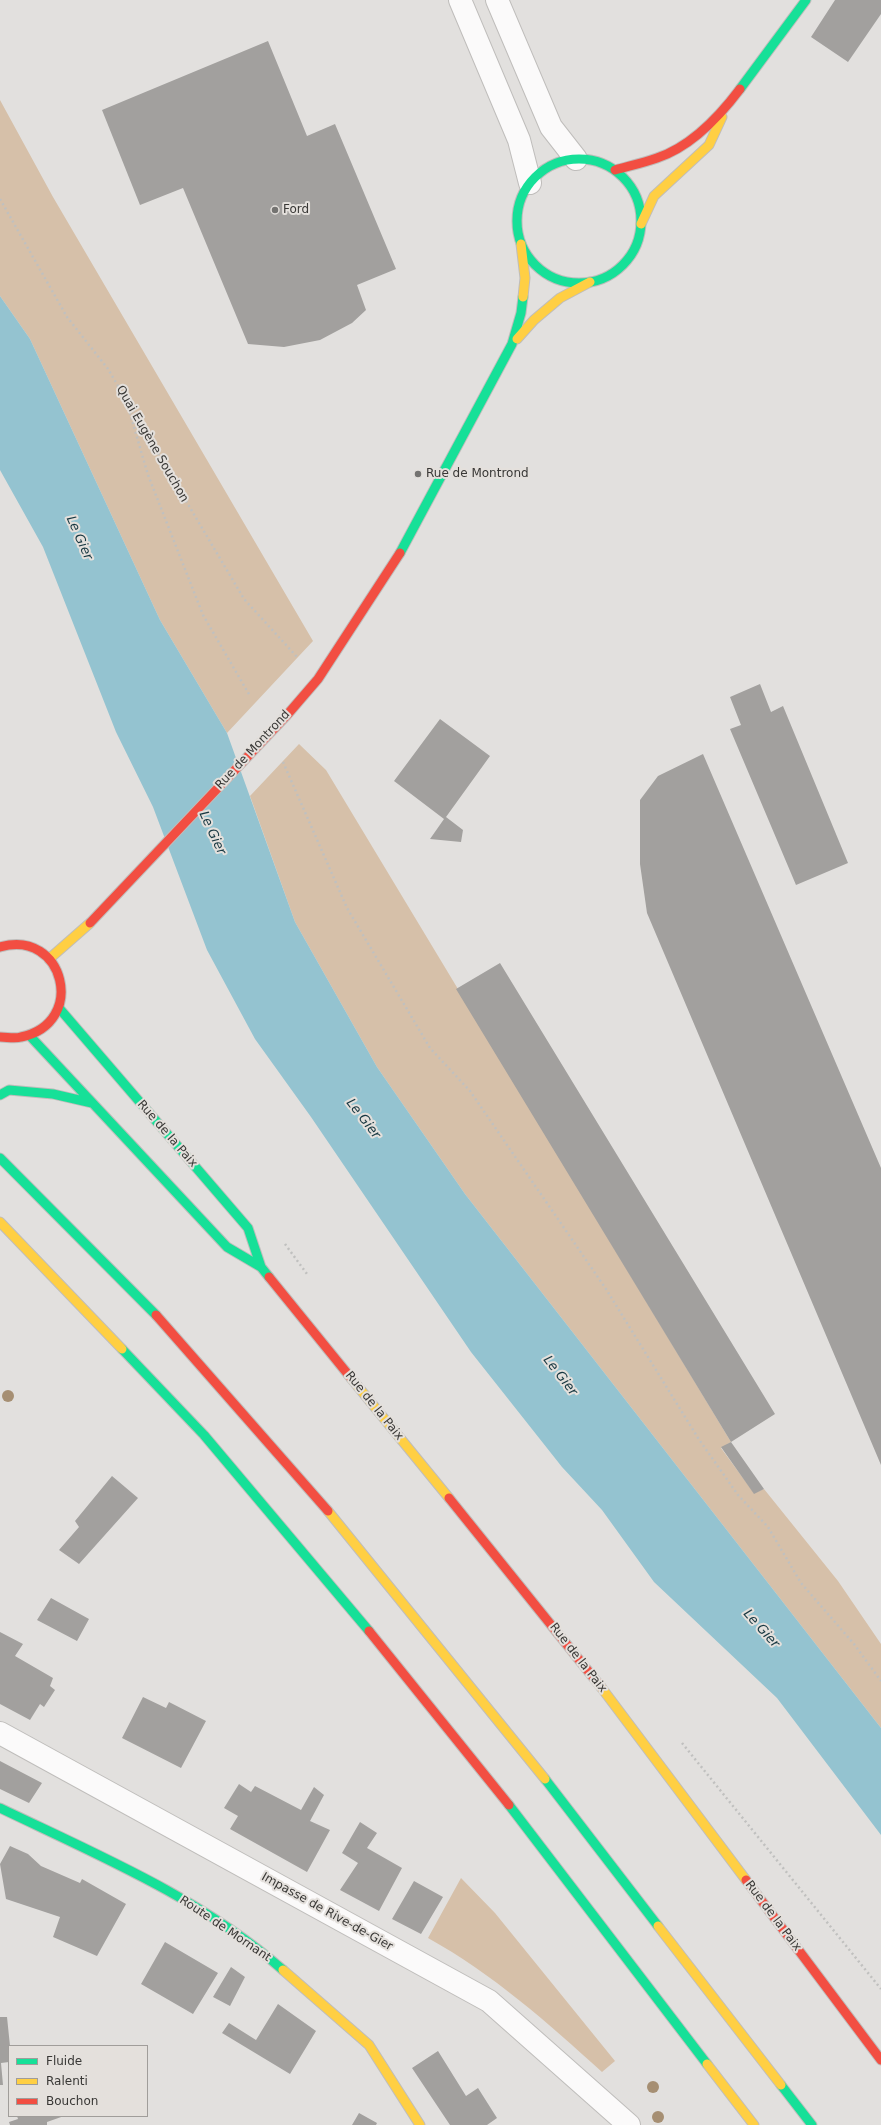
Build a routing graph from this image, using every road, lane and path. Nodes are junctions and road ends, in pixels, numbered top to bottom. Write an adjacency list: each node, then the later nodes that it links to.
1 (460, 0): 7 (street)
2 (497, 0): 5 (street)
3 (806, 0): 4 (main road)
4 (727, 106): 6 (main road); 9 (main road)
5 (576, 159): 6 (main road); 7 (main road)
6 (615, 170): 9 (main road)
7 (530, 183): 10 (main road)
8 (0, 199): 13 (path, Quai Eugène Souchon)
9 (641, 224): 11 (main road)
10 (521, 244): 11 (main road); 12 (main road, Rue de Montrond)
11 (590, 282): 12 (main road, Rue de Montrond)
12 (512, 344): 14 (main road, Rue de Montrond)
13 (125, 399): 14 (path, Quai Eugène Souchon); 15 (path)
14 (318, 680): 18 (main road, Rue de Montrond, bridge)
15 (250, 696)
16 (282, 761): 27 (path)
17 (0, 947): 18 (main road)
18 (50, 959): 19 (main road)
19 (59, 1008): 21 (main road); 26 (main road, Rue de la Paix)
20 (0, 1036): 21 (main road)
21 (30, 1036): 23 (main road, Rue de la Paix)
22 (0, 1095): 23 (main road)
23 (92, 1104): 26 (main road, Rue de la Paix)
24 (0, 1158): 34 (main road)
25 (0, 1222): 33 (main road)
26 (261, 1267): 30 (main road, Rue de la Paix)
27 (881, 1681)
28 (0, 1733): 32 (street, Impasse de Rive-de-Gier)
29 (0, 1808): 31 (main road, Route de Mornant)
30 (881, 2060)
31 (420, 2125)
32 (629, 2125)
33 (754, 2125)
34 (812, 2125)

